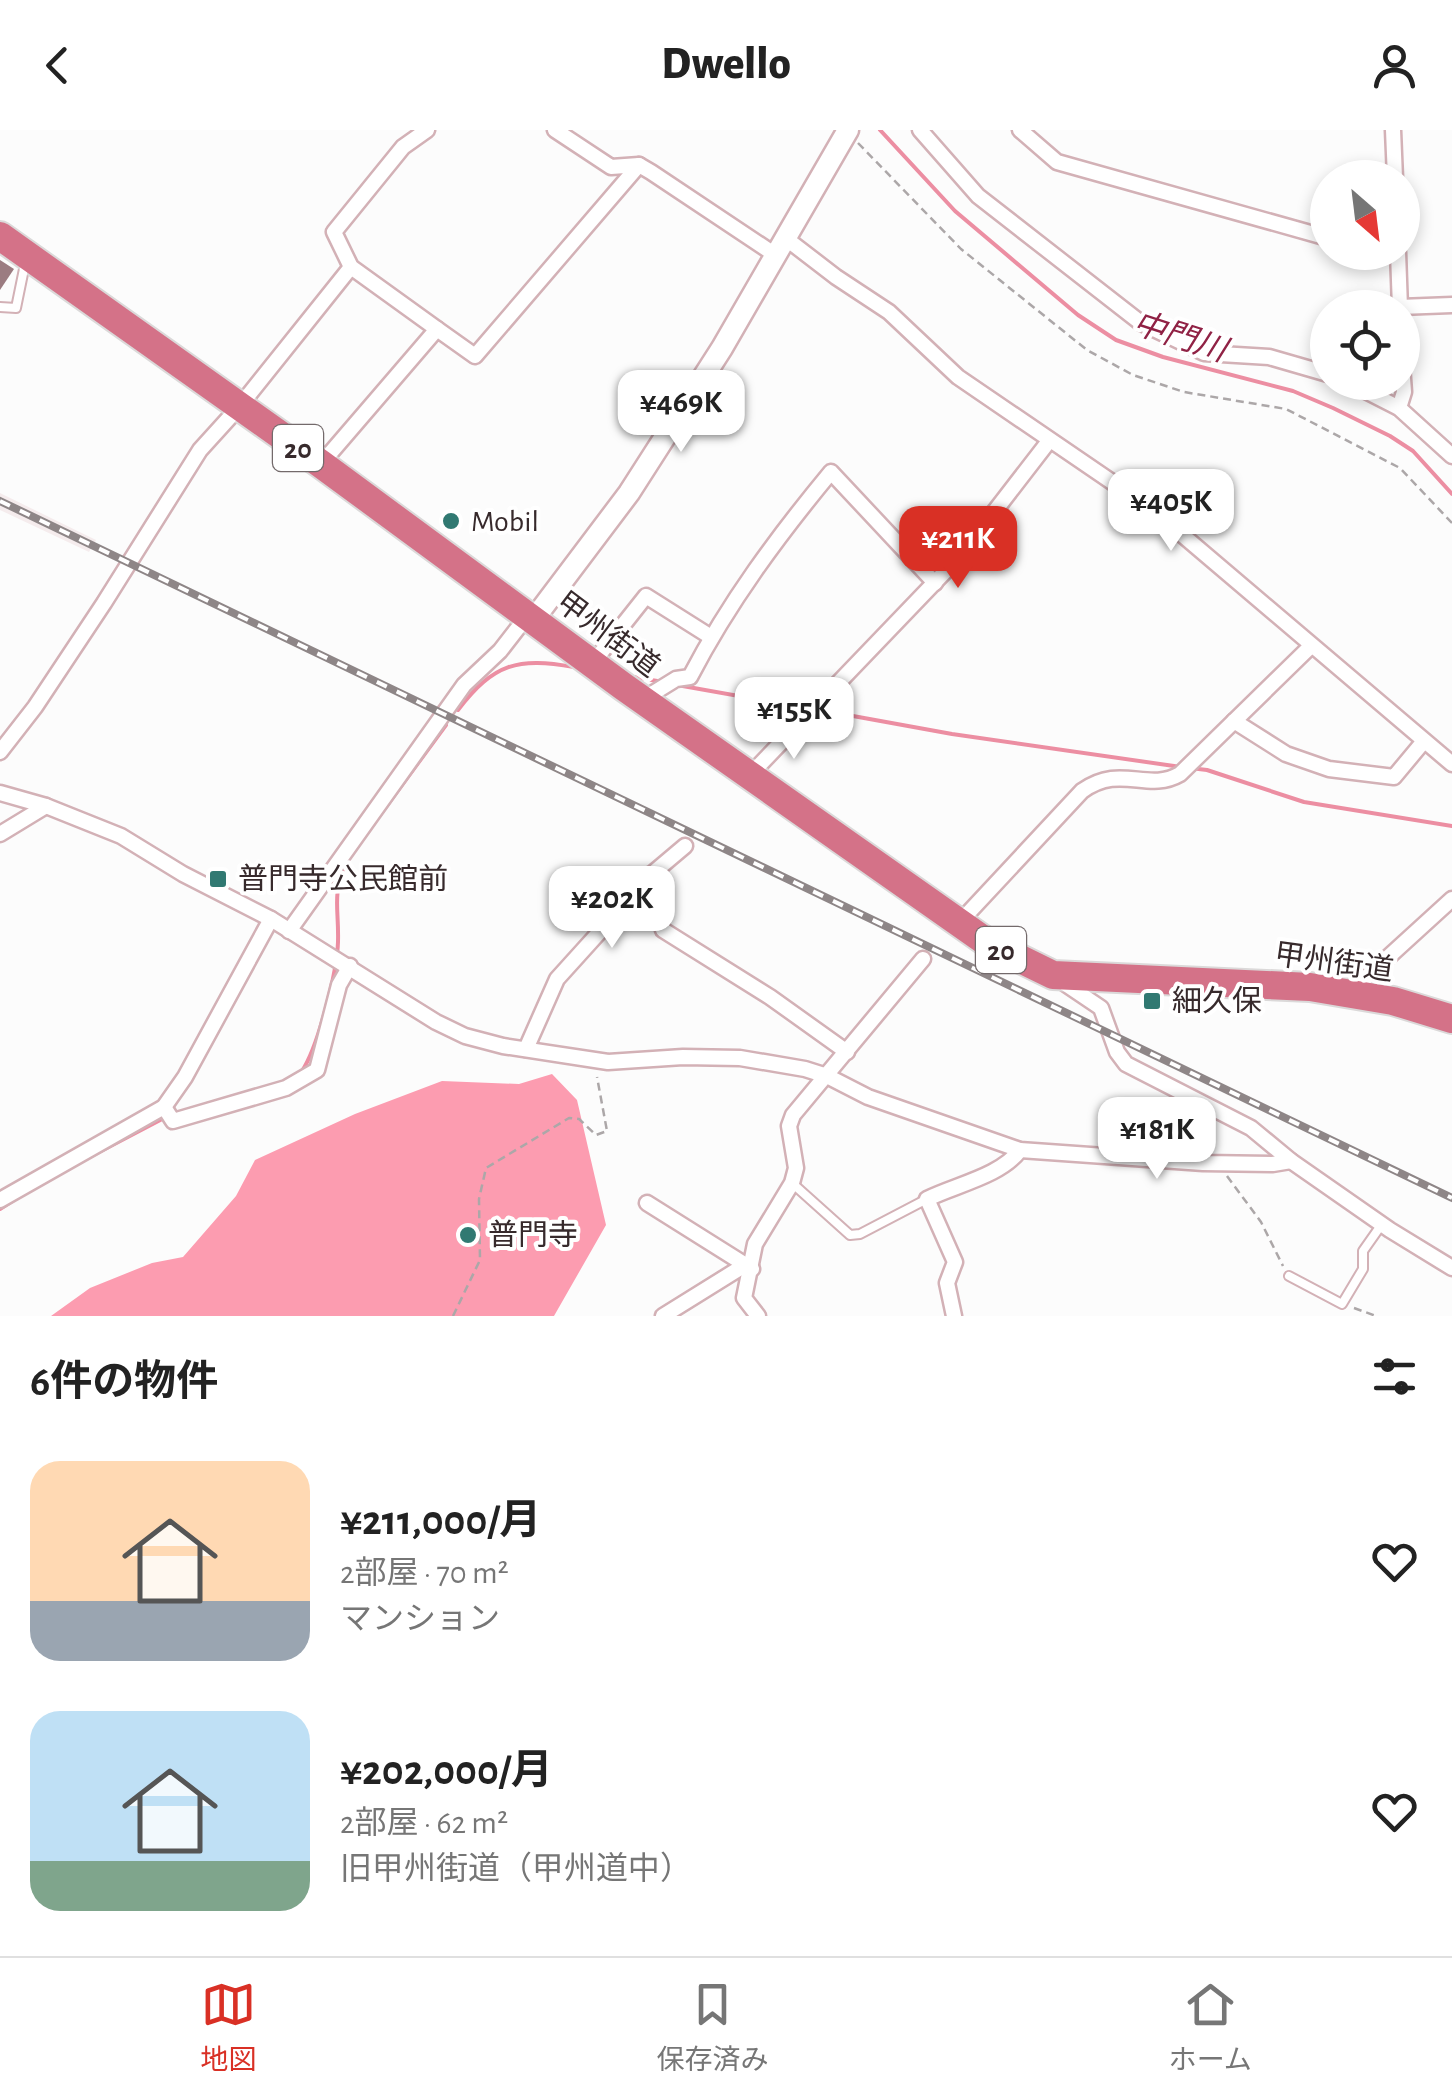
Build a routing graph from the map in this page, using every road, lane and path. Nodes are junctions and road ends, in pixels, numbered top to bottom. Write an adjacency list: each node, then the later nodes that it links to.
1 (427, 130): 13 (street)
2 (555, 130): 8 (street)
3 (920, 130): 18 (street)
4 (1020, 130): 9 (street)
5 (1393, 130): 7 (street)
6 (844, 132): 11 (street); 26 (path)
7 (1394, 160)
8 (638, 165): 11 (street); 17 (street)
9 (1310, 233)
10 (0, 236): 12 (highway, 甲州街道 / 20)
11 (779, 246): 23 (street); 28 (street)
12 (27, 256): 15 (lane); 21 (highway, 甲州街道 / 20)
13 (351, 266): 17 (street); 21 (street)
14 (1452, 305): 16 (street)
15 (0, 306)
16 (1420, 306)
17 (437, 329): 25 (street)
18 (1310, 369)
19 (1383, 400): 22 (street)
20 (1401, 400): 22 (street)
21 (239, 407): 25 (highway, 甲州街道 / 20); 35 (street)
22 (1398, 408): 24 (street)
23 (1048, 440): 27 (street); 30 (street)
24 (1452, 456)
25 (321, 464): 28 (highway, 甲州街道 / 20)
26 (1452, 523)
27 (935, 582): 29 (street); 37 (street)
28 (531, 617): 31 (highway, 甲州街道 / 20); 46 (street)
29 (711, 637): 31 (street); 32 (street)
30 (1311, 646): 33 (street); 34 (street)
31 (592, 664): 32 (highway, 甲州街道 / 20)
32 (641, 692): 37 (highway, 甲州街道 / 20)
33 (1234, 720): 34 (street); 44 (street)
34 (1424, 741): 36 (street)
35 (0, 752)
36 (1452, 764)
37 (749, 776): 44 (highway, 甲州街道 / 20)
38 (0, 793): 39 (street)
39 (46, 806): 40 (street); 43 (street)
40 (0, 834)
41 (685, 846): 52 (street)
42 (1452, 899): 50 (street)
43 (270, 919): 46 (street); 56 (street)
44 (958, 924): 49 (highway, 甲州街道 / 20)
45 (663, 930): 53 (street)
46 (290, 931): 48 (street)
47 (924, 958): 53 (street)
48 (347, 964): 52 (street); 56 (street)
49 (1052, 975): 50 (highway, 甲州街道 / 20); 58 (street)
50 (1350, 992): 51 (highway, 甲州街道 / 20)
51 (1452, 1019)
52 (526, 1049): 54 (street)
53 (847, 1052): 55 (street)
54 (596, 1060): 55 (street); 69 (path)
55 (828, 1076): 57 (street); 60 (street)
56 (167, 1112): 62 (street)
57 (1020, 1150): 59 (street); 61 (street)
58 (1292, 1160): 59 (street); 64 (street)
59 (1218, 1163): 67 (path)
60 (792, 1182): 61 (lane); 65 (street)
61 (927, 1199): 72 (street)
62 (0, 1200)
63 (647, 1203): 65 (street)
64 (1382, 1224): 66 (street); 68 (lane)
65 (748, 1267): 70 (street); 71 (street)
66 (1452, 1268)
67 (1289, 1276): 68 (lane)
68 (1342, 1304): 73 (path)
69 (453, 1316)
70 (663, 1316)
71 (758, 1316)
72 (954, 1316)
73 (1376, 1316)

